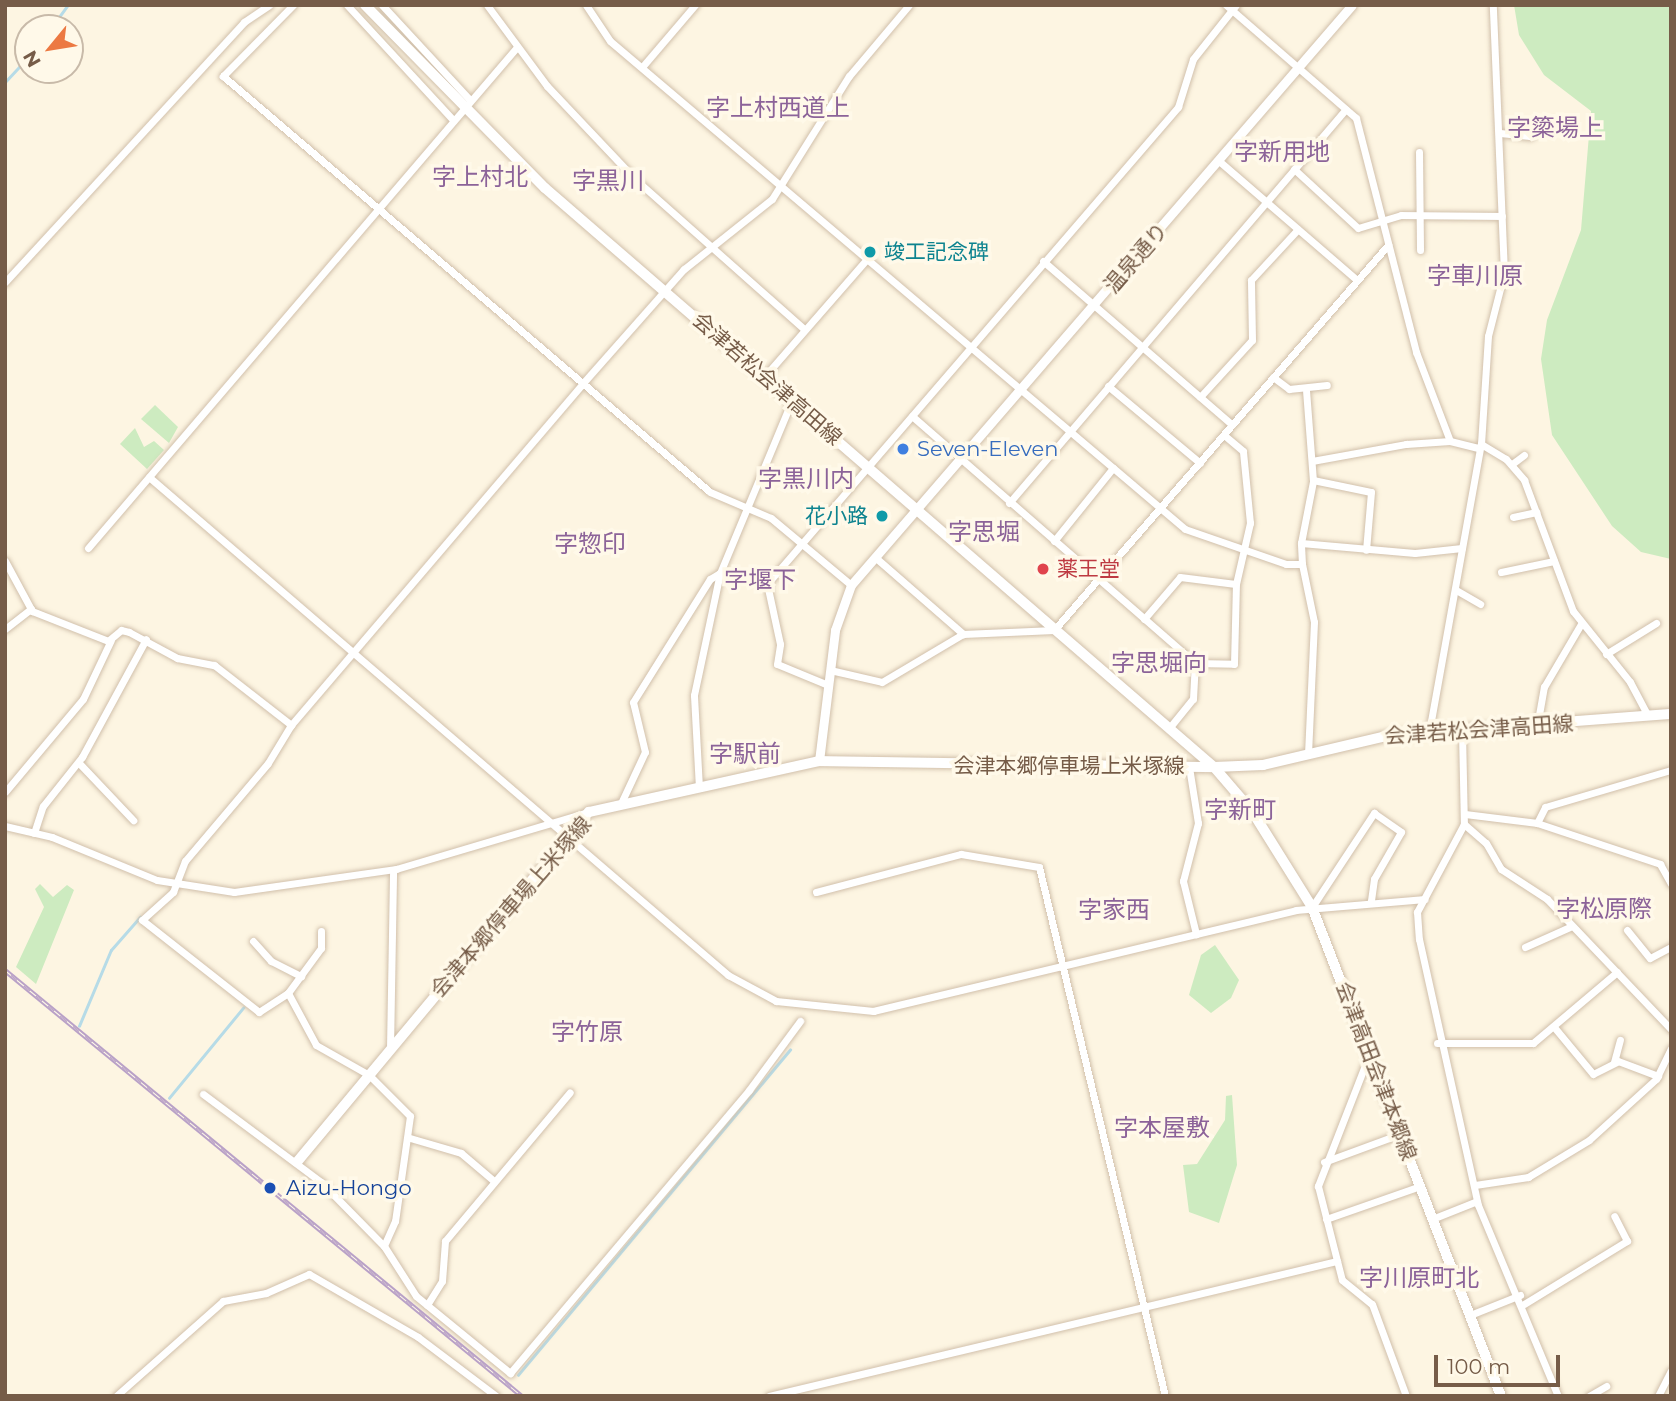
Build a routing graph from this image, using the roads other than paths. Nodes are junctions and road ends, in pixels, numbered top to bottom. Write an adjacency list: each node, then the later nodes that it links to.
1 (269, 5): 38 (street)
2 (293, 5): 27 (street)
3 (347, 5): 19 (street)
4 (365, 5): 17 (main road, 会津若松会津高田線)
5 (382, 5): 16 (street)
6 (487, 5): 13 (street)
7 (586, 5): 14 (street)
8 (695, 5): 14 (street)
9 (909, 5): 25 (street)
10 (1352, 5): 15 (street, 温泉通り)
11 (1493, 5): 21 (street)
12 (1231, 7): 15 (street); 36 (street)
13 (517, 47): 16 (street); 33 (street)
14 (642, 67): 25 (street)
15 (1298, 67): 18 (street); 23 (street, 温泉通り)
16 (470, 100): 17 (street)
17 (462, 109): 19 (street); 39 (main road, 会津若松会津高田線)
18 (1346, 109): 24 (street); 30 (street)
19 (453, 120): 27 (street)
20 (1570, 127): 21 (street)
21 (1500, 133): 29 (street)
22 (1419, 152): 28 (street)
23 (1219, 162): 26 (street); 40 (street, 温泉通り)
24 (1294, 169): 26 (street); 30 (street)
25 (781, 186): 33 (street); 35 (street)
26 (1266, 201): 31 (street); 43 (street)
27 (379, 208): 46 (street); 66 (street)
28 (1422, 215): 29 (street); 30 (street); 34 (street)
29 (1502, 216): 58 (street)
30 (1382, 222): 32 (street)
31 (1298, 229): 37 (street); 51 (street)
32 (1388, 244): 37 (street); 57 (street)
33 (709, 248): 39 (street); 41 (street)
34 (1420, 250)
35 (867, 259): 41 (street); 42 (street)
36 (1043, 261): 40 (street); 42 (street)
37 (1357, 280): 45 (street)
38 (5, 282)
39 (664, 291): 44 (main road, 会津若松会津高田線); 46 (street)
40 (1095, 306): 43 (street); 49 (street, 温泉通り)
41 (805, 330): 44 (street)
42 (971, 346): 49 (street); 53 (street)
43 (1141, 347): 48 (street); 51 (street)
44 (764, 377): 52 (main road, 会津若松会津高田線)
45 (1273, 377): 50 (street); 54 (street)
46 (583, 383): 69 (street); 101 (street)
47 (1327, 385): 50 (street)
48 (1108, 386): 55 (street); 62 (street)
49 (1022, 390): 55 (street); 61 (street, 温泉通り)
50 (1306, 391): 60 (street)
51 (1200, 397): 54 (street)
52 (792, 400): 64 (main road, 会津若松会津高田線); 69 (street)
53 (912, 415): 61 (street); 64 (street)
54 (1232, 425): 56 (street)
55 (1070, 430): 65 (street); 68 (street)
56 (1224, 435): 62 (street); 79 (street)
57 (1450, 441): 58 (street); 60 (street)
58 (1480, 446): 63 (street); 78 (street)
59 (1524, 455): 63 (street)
60 (1312, 461): 67 (street)
61 (960, 462): 68 (street); 70 (street, 温泉通り)
62 (1200, 463): 71 (street)
63 (1512, 464): 72 (street)
64 (869, 466): 70 (main road, 会津若松会津高田線); 75 (street)
65 (1113, 468): 71 (street); 74 (street)
66 (149, 477): 77 (street); 101 (street)
67 (1313, 480): 76 (street); 80 (street)
68 (1009, 503): 74 (street)
69 (745, 508): 75 (street); 86 (street)
70 (919, 509): 81 (street, 温泉通り); 96 (main road, 会津若松会津高田線)
71 (1160, 509): 79 (street); 87 (street)
72 (1536, 512): 73 (street); 83 (street)
73 (1513, 517)
74 (1054, 541): 87 (street)
75 (803, 542): 88 (street); 105 (street)
76 (1301, 543): 80 (street); 84 (street)
77 (89, 548)
78 (1462, 548): 80 (street); 90 (street)
79 (1244, 550): 84 (street); 89 (street)
80 (1366, 550)
81 (876, 558): 88 (street, 温泉通り); 98 (street)
82 (5, 561): 92 (street)
83 (1554, 561): 85 (street); 95 (street)
84 (1302, 564): 113 (street)
85 (1501, 572)
86 (720, 573): 119 (street); 121 (street)
87 (1099, 579): 93 (street); 96 (street)
88 (851, 584): 104 (street)
89 (1236, 584): 93 (street); 103 (street)
90 (1456, 590): 91 (street); 111 (street)
91 (1480, 604)
92 (31, 609): 97 (street); 100 (street)
93 (1144, 619): 103 (street)
94 (1656, 623): 102 (street)
95 (1581, 624): 102 (street); 110 (street)
96 (1056, 627): 98 (street); 109 (main road, 会津若松会津高田線)
97 (5, 629)
98 (963, 634): 104 (street)
99 (146, 639): 100 (street); 108 (street); 115 (street)
100 (111, 640): 120 (street)
101 (355, 652): 108 (street); 126 (street)
102 (1606, 654): 107 (street)
103 (1195, 663): 109 (street)
104 (830, 670): 105 (street)
105 (828, 685): 114 (street)
106 (1671, 714): 107 (main road, 会津若松会津高田線)
107 (1648, 716): 110 (main road, 会津若松会津高田線)
108 (291, 725): 134 (street)
109 (1170, 727): 117 (main road, 会津若松会津高田線)
110 (1537, 727): 112 (main road, 会津若松会津高田線)
111 (1429, 732): 112 (main road, 会津若松会津高田線); 113 (main road, 会津若松会津高田線)
112 (1462, 732): 123 (street)
113 (1308, 754): 117 (main road, 会津若松会津高田線)
114 (819, 761): 116 (main road, 会津本郷停車場上米塚線); 119 (main road, 会津本郷停車場上米塚線)
115 (79, 763): 124 (street); 129 (street)
116 (1188, 767): 117 (main road, 会津本郷停車場上米塚線); 142 (street)
117 (1214, 767): 138 (main road, 会津高田会津本郷線)
118 (1671, 770): 125 (street)
119 (699, 788): 121 (main road, 会津本郷停車場上米塚線)
120 (5, 792)
121 (622, 801): 122 (main road, 会津本郷停車場上米塚線)
122 (589, 813): 126 (street); 130 (main road, 会津本郷停車場上米塚線)
123 (1465, 814): 125 (street); 127 (street)
124 (133, 820)
125 (1537, 823): 131 (street)
126 (556, 824): 130 (street); 132 (street)
127 (1464, 824): 136 (street); 139 (street)
128 (5, 826): 129 (street)
129 (34, 833): 134 (street)
130 (566, 837): 146 (street); 155 (main road, 会津本郷停車場上米塚線)
131 (1667, 869): 133 (street)
132 (393, 870): 134 (street); 155 (street)
133 (1671, 884)
134 (177, 886): 149 (street)
135 (816, 892): 146 (street)
136 (1425, 899): 137 (street); 154 (street)
137 (1371, 901): 138 (street); 138 (street)
138 (1312, 907): 142 (street); 157 (main road, 会津高田会津本郷線)
139 (1570, 927): 144 (street); 147 (street)
140 (1627, 930): 145 (street)
141 (321, 931): 148 (street)
142 (1196, 934): 146 (street)
143 (253, 941): 148 (street)
144 (1525, 947)
145 (1671, 947)
146 (1063, 965): 179 (street)
147 (1616, 972): 151 (street); 152 (street)
148 (301, 976): 149 (street)
149 (288, 993): 159 (street)
150 (800, 1021): 177 (street)
151 (1554, 1027): 154 (street); 158 (street)
152 (1671, 1029)
153 (1620, 1040): 158 (street)
154 (1437, 1044): 168 (street)
155 (390, 1048): 159 (main road, 会津本郷停車場上米塚線)
156 (1671, 1048): 160 (street)
157 (1370, 1054): 163 (main road, 会津高田会津本郷線); 166 (street)
158 (1614, 1062): 160 (street)
159 (369, 1074): 164 (street); 165 (main road, 会津本郷停車場上米塚線)
160 (1658, 1076): 168 (street)
161 (570, 1091): 167 (street)
162 (203, 1094): 165 (street)
163 (1400, 1134): 166 (street); 169 (main road, 会津高田会津本郷線)
164 (410, 1138): 167 (street); 174 (street)
165 (297, 1162): 174 (street)
166 (1324, 1162): 172 (street)
167 (494, 1181): 177 (street)
168 (1475, 1185): 170 (street)
169 (1420, 1186): 172 (street); 173 (main road, 会津高田会津本郷線)
170 (1477, 1201): 173 (street); 176 (street)
171 (1614, 1216): 178 (street)
172 (1326, 1219): 175 (street)
173 (1432, 1219): 180 (main road, 会津高田会津本郷線)
174 (384, 1246): 177 (street)
175 (1337, 1261): 179 (street); 187 (street)
176 (1520, 1295): 178 (street); 180 (street)
177 (427, 1304)
178 (1524, 1304): 189 (street)
179 (1144, 1307): 185 (street); 186 (street)
180 (1470, 1315): 188 (main road, 会津高田会津本郷線)
181 (1671, 1371): 191 (street)
182 (1606, 1386): 190 (street)
183 (116, 1396): 184 (street)
184 (496, 1396)
185 (769, 1396)
186 (1165, 1396)
187 (1406, 1396)
188 (1501, 1396)
189 (1558, 1396)
190 (1589, 1396)
191 (1658, 1396)

